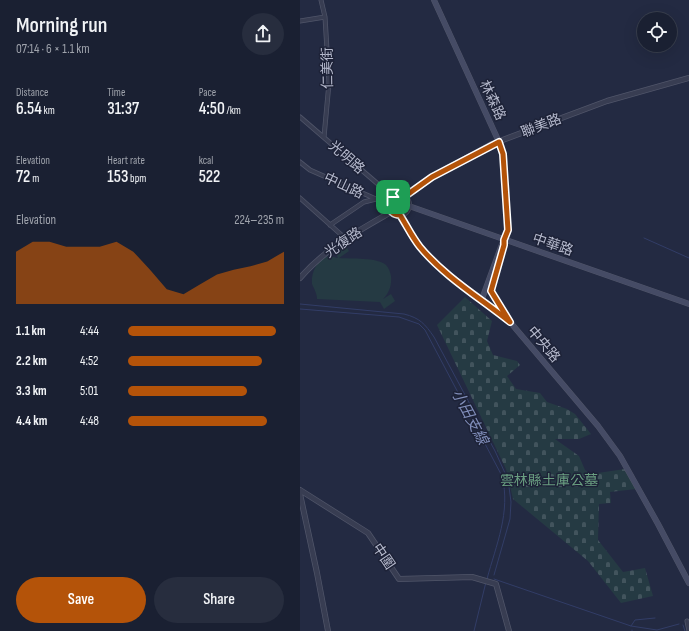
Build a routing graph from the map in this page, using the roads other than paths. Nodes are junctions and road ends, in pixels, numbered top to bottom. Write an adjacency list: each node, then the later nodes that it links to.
1 (322, 0): 3 (street, 仁美街)
2 (434, 0): 8 (main road, 林森路)
3 (325, 17): 4 (street); 7 (street, 仁美街)
4 (300, 21)
5 (689, 78): 8 (street, 聯美路)
6 (300, 117): 7 (street, 光明路)
7 (324, 137): 10 (street, 光明路)
8 (499, 142): 11 (street, 聯美路); 20 (main road, 林森路)
9 (300, 162): 13 (street, 中山路)
10 (393, 197): 11 (street); 14 (street)
11 (404, 197): 15 (street)
12 (300, 198): 18 (street)
13 (376, 199): 14 (street, 中山路); 18 (street)
14 (390, 202): 16 (street)
15 (409, 206): 17 (street); 20 (main road, 中華路)
16 (391, 212): 17 (street); 19 (street, 光復路)
17 (400, 215): 22 (street, 中央路)
18 (330, 225): 19 (street)
19 (346, 239): 21 (street, 光復路)
20 (504, 240): 22 (main road, 林森路); 23 (main road, 中華路); 24 (main road, 林森路)
21 (300, 278)
22 (482, 300): 24 (main road, 中央路)
23 (689, 304)
24 (510, 322): 27 (main road, 中央路)
25 (300, 490): 30 (street, 中圍)
26 (300, 494): 29 (street)
27 (689, 583)
28 (687, 621): 31 (street)
29 (328, 631)
30 (509, 631)
31 (689, 631)

